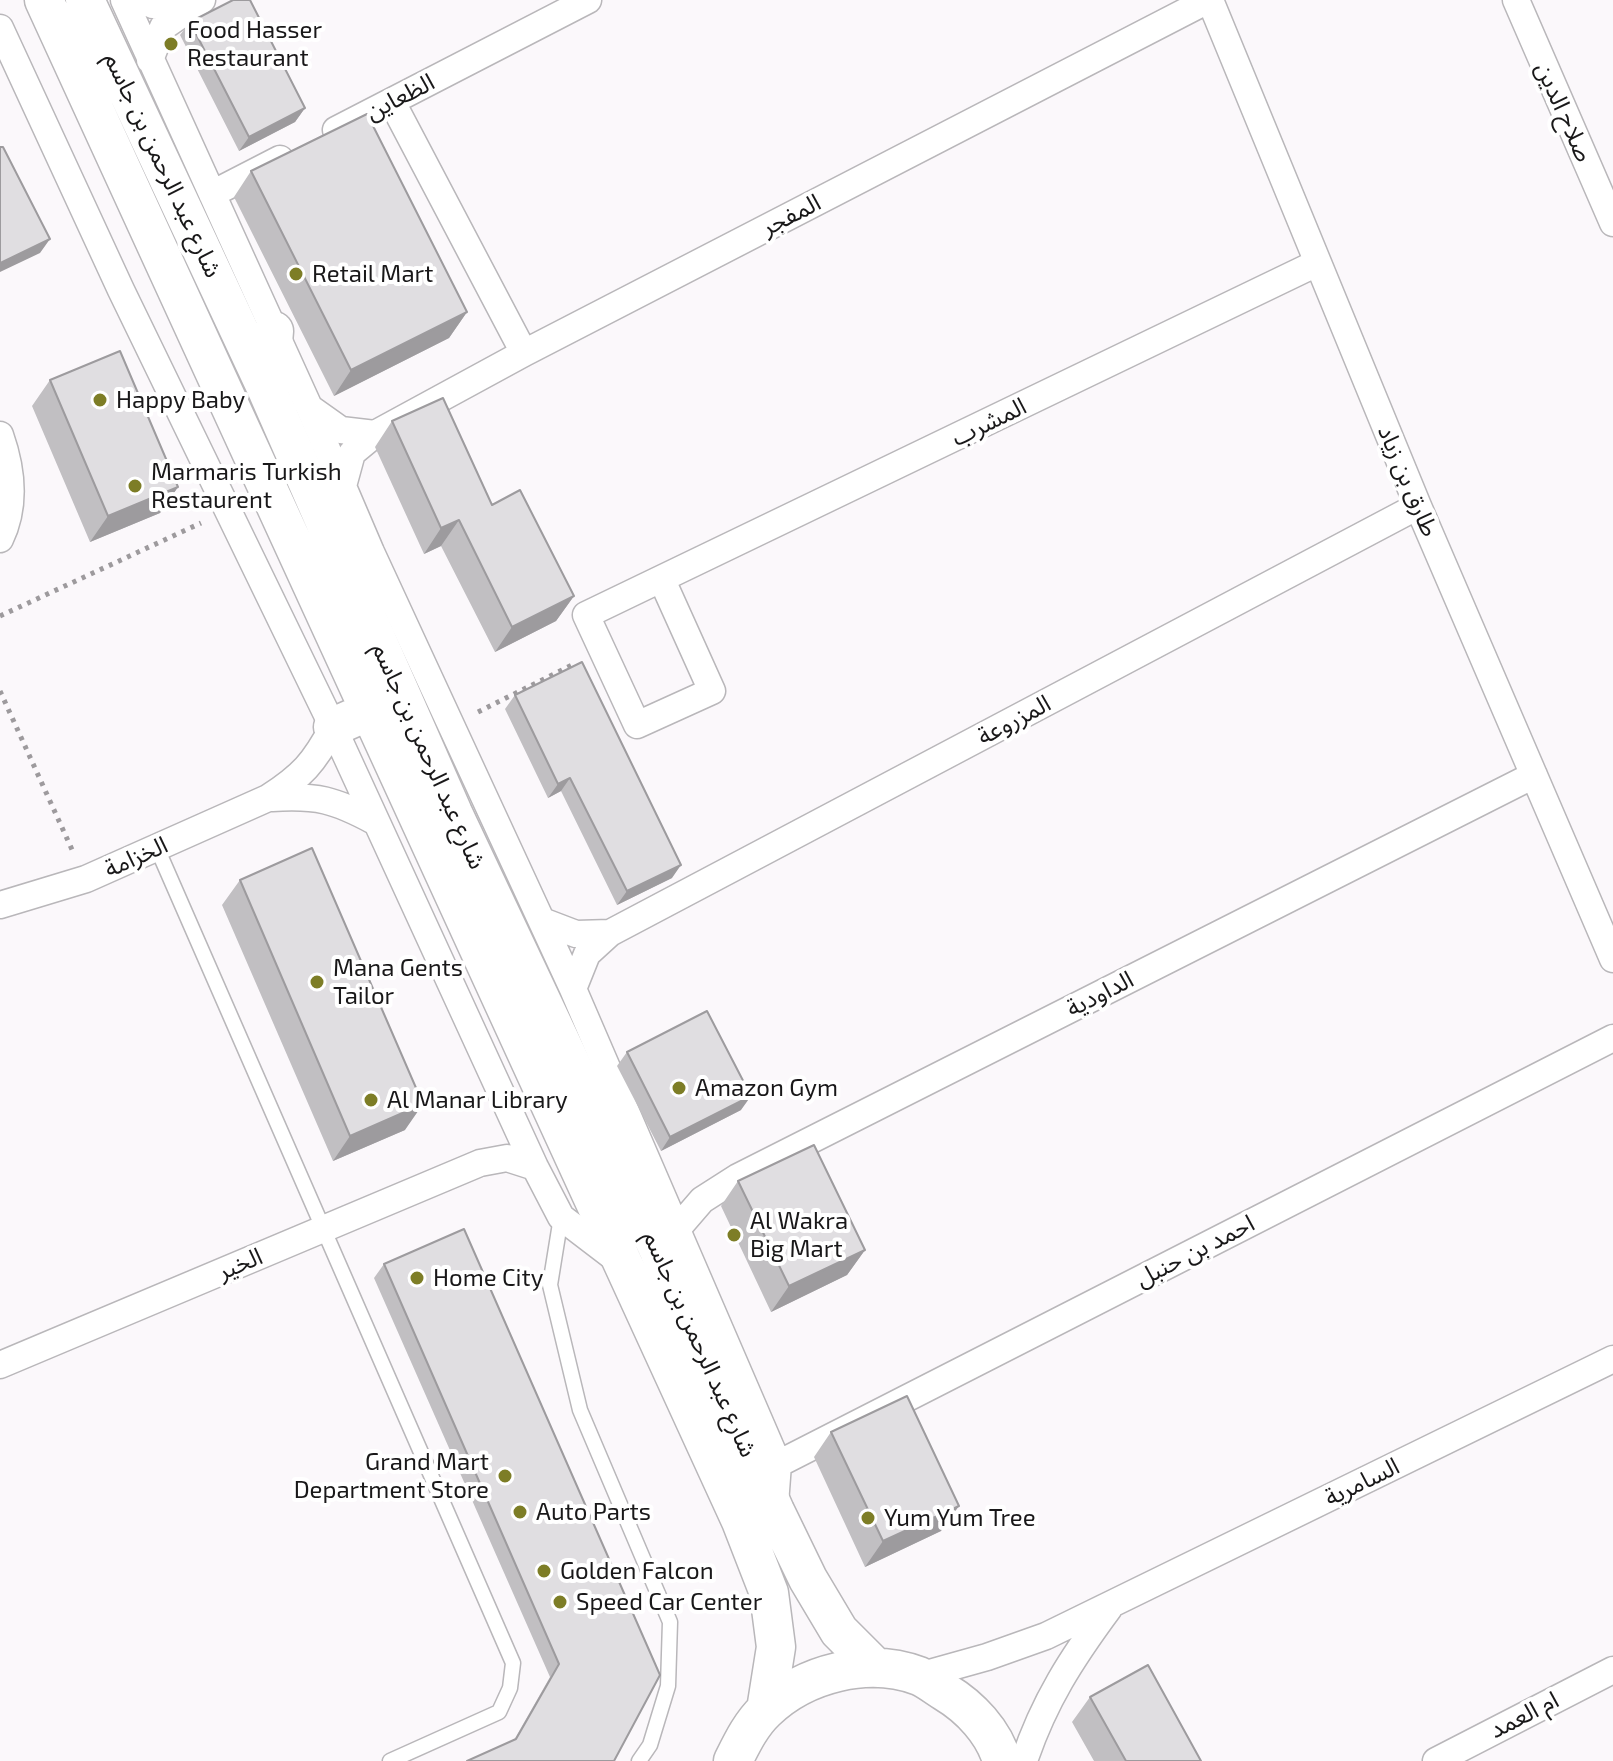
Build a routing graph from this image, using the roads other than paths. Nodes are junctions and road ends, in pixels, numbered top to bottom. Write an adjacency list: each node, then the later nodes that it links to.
1 (44, 0): 25 (main road, شارع عبد الرحمن بن جاسم)
2 (85, 0): 17 (main road, شارع عبد الرحمن بن جاسم)
3 (124, 0): 10 (street, شارع عبد الرحمن بن جاسم)
4 (143, 0): 8 (street)
5 (588, 0): 11 (street, الظعاين)
6 (1209, 0): 14 (street, طارق بن زياد); 16 (street, المفجر)
7 (1516, 0): 13 (street, صلاح الدين)
8 (195, 3): 10 (street)
9 (0, 28): 26 (street, شارع عبد الرحمن بن جاسم)
10 (150, 60): 12 (street, شارع عبد الرحمن بن جاسم)
11 (392, 102): 12 (street, الظعاين); 16 (street)
12 (212, 194): 15 (street, شارع عبد الرحمن بن جاسم)
13 (1613, 223)
14 (1317, 263): 22 (street, طارق بن زياد); 24 (street, المشرب)
15 (274, 331): 17 (main road); 18 (street, شارع عبد الرحمن بن جاسم)
16 (524, 353): 19 (street, المفجر)
17 (268, 392): 29 (main road, شارع عبد الرحمن بن جاسم)
18 (309, 407): 19 (street); 21 (street, شارع عبد الرحمن بن جاسم)
19 (375, 434): 21 (street, المفجر)
20 (0, 435): 23 (street)
21 (343, 486): 33 (street, شارع عبد الرحمن بن جاسم)
22 (1418, 506): 27 (street, طارق بن زياد); 34 (street, المزروعة)
23 (0, 539)
24 (662, 580): 24 (street, المشرب)
25 (369, 711): 26 (main road); 29 (main road); 44 (main road, شارع عبد الرحمن بن جاسم)
26 (333, 727): 28 (street, الخزامة); 30 (street, شارع عبد الرحمن بن جاسم)
27 (1534, 775): 35 (street, طارق بن زياد); 43 (street, الداودية)
28 (268, 798): 30 (street, الخزامة); 31 (street, الخزامة)
29 (453, 813): 48 (main road, شارع عبد الرحمن بن جاسم)
30 (374, 821): 38 (street, شارع عبد الرحمن بن جاسم)
31 (157, 848): 32 (street, الخزامة); 42 (lane)
32 (0, 905)
33 (542, 921): 34 (street, المزروعة); 36 (street, شارع عبد الرحمن بن جاسم)
34 (610, 933): 36 (street, المزروعة)
35 (1613, 959)
36 (573, 989): 43 (street, شارع عبد الرحمن بن جاسم)
37 (1613, 1038): 47 (street, احمد بن حنبل)
38 (507, 1109): 39 (street); 40 (street, شارع عبد الرحمن بن جاسم)
39 (480, 1163): 40 (street, الخير); 42 (street, الخير)
40 (535, 1167): 41 (street, شارع عبد الرحمن بن جاسم)
41 (561, 1217): 44 (street, شارع عبد الرحمن بن جاسم); 55 (lane)
42 (324, 1229): 46 (street, الخير); 54 (lane)
43 (677, 1229): 47 (street, شارع عبد الرحمن بن جاسم)
44 (624, 1265): 53 (main road, شارع عبد الرحمن بن جاسم)
45 (1613, 1359): 49 (street, السامرية)
46 (0, 1365)
47 (778, 1464): 48 (street, شارع عبد الرحمن بن جاسم)
48 (775, 1511): 50 (main road, شارع عبد الرحمن بن جاسم)
49 (1110, 1606): 52 (street, السامرية); 58 (street, السامرية)
50 (876, 1668): 52 (main road); 53 (main road)
51 (1613, 1670): 59 (street, ام العمد)
52 (919, 1676): 57 (main road)
53 (766, 1710): 56 (main road)
54 (390, 1761)
55 (639, 1761)
56 (733, 1761)
57 (1002, 1761)
58 (1024, 1761)
59 (1436, 1761)

